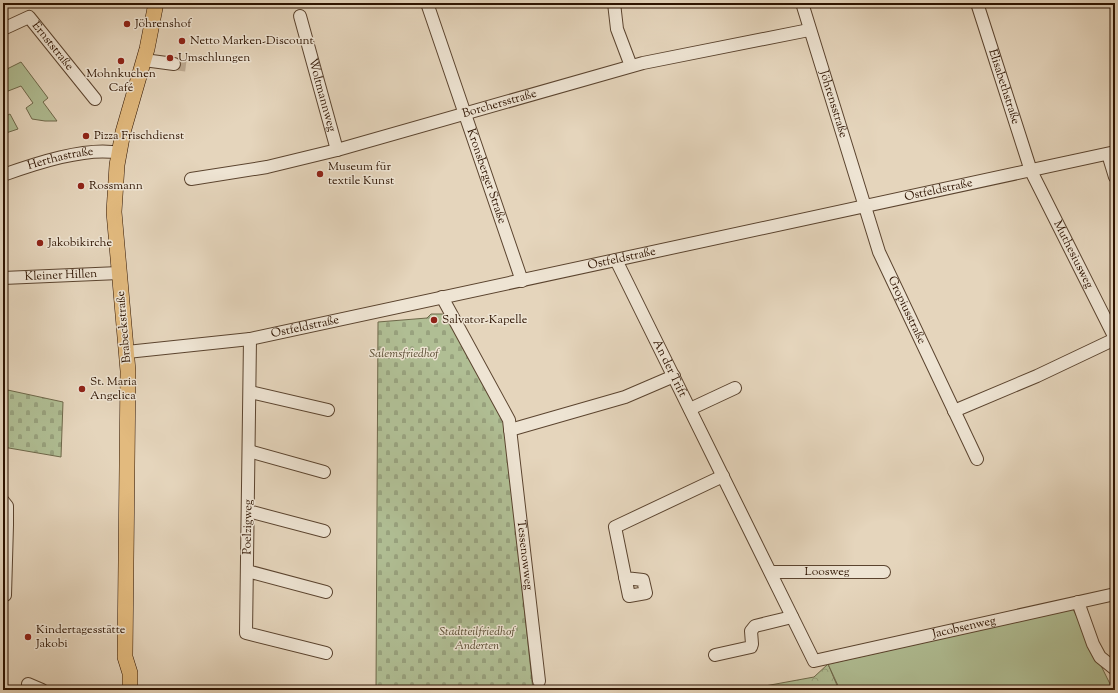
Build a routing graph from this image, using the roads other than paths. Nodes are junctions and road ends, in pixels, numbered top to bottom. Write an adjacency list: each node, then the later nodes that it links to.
1 (156, 3): 9 (main road, Brabeckstraße)
2 (427, 3): 13 (street, Kronsberger Straße)
3 (614, 3): 11 (street)
4 (802, 3): 8 (street, Jöhrensstraße)
5 (977, 3): 17 (street, Elisabethstraße)
6 (300, 16): 14 (street, Woltmannweg)
7 (3, 29): 12 (street, Ernststraße)
8 (809, 30): 11 (street, Borchersstraße); 21 (street, Jöhrensstraße)
9 (144, 60): 10 (street); 15 (main road, Brabeckstraße)
10 (174, 64)
11 (631, 66): 13 (street, Borchersstraße)
12 (95, 99)
13 (464, 114): 14 (street, Borchersstraße); 25 (street, Kronsberger Straße)
14 (337, 150): 20 (street, Borchersstraße)
15 (119, 153): 18 (street, Herthastraße); 23 (main road, Brabeckstraße)
16 (1112, 153): 17 (street, Ostfeldstraße); 19 (street)
17 (1031, 171): 21 (street, Ostfeldstraße); 28 (street, Muthesiusweg)
18 (3, 175)
19 (1115, 177)
20 (191, 179)
21 (864, 207): 22 (street, Ostfeldstraße); 35 (street, Gropiusstraße)
22 (616, 260): 25 (street, Ostfeldstraße); 30 (street, An der Trift)
23 (119, 274): 24 (street, Kleiner Hillen); 29 (main road, Brabeckstraße)
24 (3, 278)
25 (522, 281): 26 (street, Ostfeldstraße)
26 (442, 297): 27 (street, Ostfeldstraße); 36 (street, Tessenowweg)
27 (250, 339): 29 (street, Ostfeldstraße); 32 (street, Poelzigweg)
28 (1115, 339): 35 (street)
29 (127, 352): 55 (main road, Brabeckstraße)
30 (674, 376): 33 (street, An der Trift); 36 (street)
31 (735, 388): 33 (street)
32 (250, 392): 34 (street); 37 (street, Poelzigweg)
33 (690, 409): 40 (street, An der Trift)
34 (328, 410)
35 (954, 411): 38 (street, Gropiusstraße)
36 (510, 430): 58 (street, Tessenowweg)
37 (249, 451): 39 (street); 42 (street, Poelzigweg)
38 (977, 459)
39 (324, 472)
40 (723, 476): 45 (street, An der Trift); 47 (street)
41 (3, 501): 50 (street)
42 (248, 511): 43 (street); 44 (street, Poelzigweg)
43 (324, 531)
44 (247, 571): 48 (street); 53 (street, Poelzigweg)
45 (771, 572): 46 (street, Loosweg); 52 (street, An der Trift)
46 (884, 572)
47 (625, 578)
48 (326, 592)
49 (1115, 594): 51 (street, Jacobsenweg)
50 (3, 596)
51 (1078, 602): 56 (street, Jacobsenweg); 57 (street)
52 (792, 617): 54 (street); 56 (street, An der Trift)
53 (326, 653)
54 (715, 655)
55 (125, 657): 61 (main road, Brabeckstraße); 62 (main road, Brabeckstraße)
56 (814, 662)
57 (1115, 669)
58 (539, 681)
59 (28, 684): 60 (street)
60 (42, 690)
61 (120, 690)
62 (130, 690)

